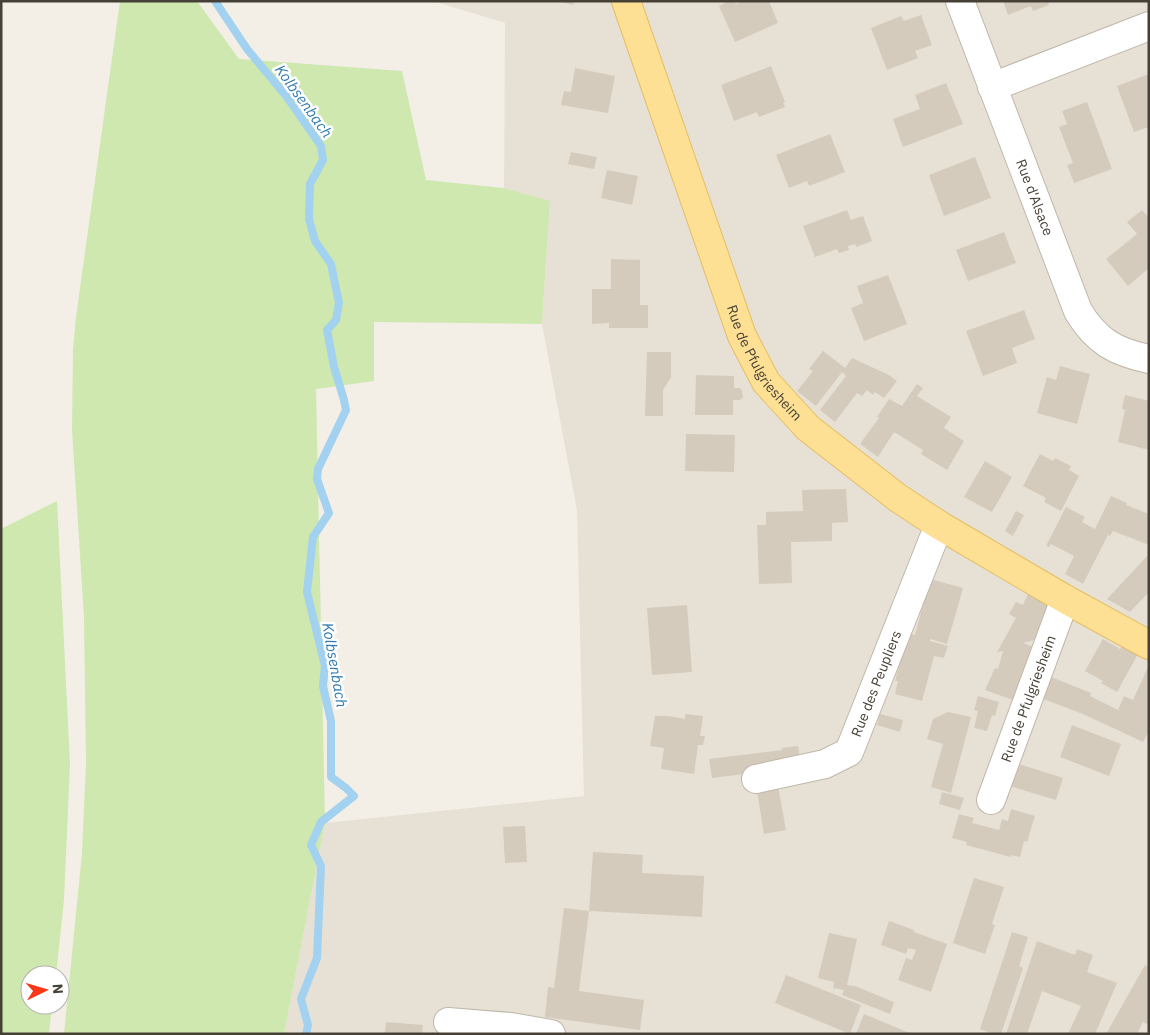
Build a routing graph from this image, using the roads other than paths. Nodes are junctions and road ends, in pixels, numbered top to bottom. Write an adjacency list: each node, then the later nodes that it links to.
1 (626, 1): 6 (main road, Rue de Pfulgriesheim)
2 (960, 1): 4 (street, Rue d'Alsace)
3 (1149, 26): 4 (street)
4 (992, 87): 5 (street, Rue d'Alsace)
5 (1149, 359)
6 (939, 525): 7 (main road, Rue de Pfulgriesheim); 9 (street, Rue des Peupliers)
7 (1065, 599): 8 (main road, Rue de Pfulgriesheim); 10 (street, Rue de Pfulgriesheim)
8 (1149, 645)
9 (756, 779)
10 (992, 800)
11 (448, 1022): 12 (street)
12 (552, 1034)

